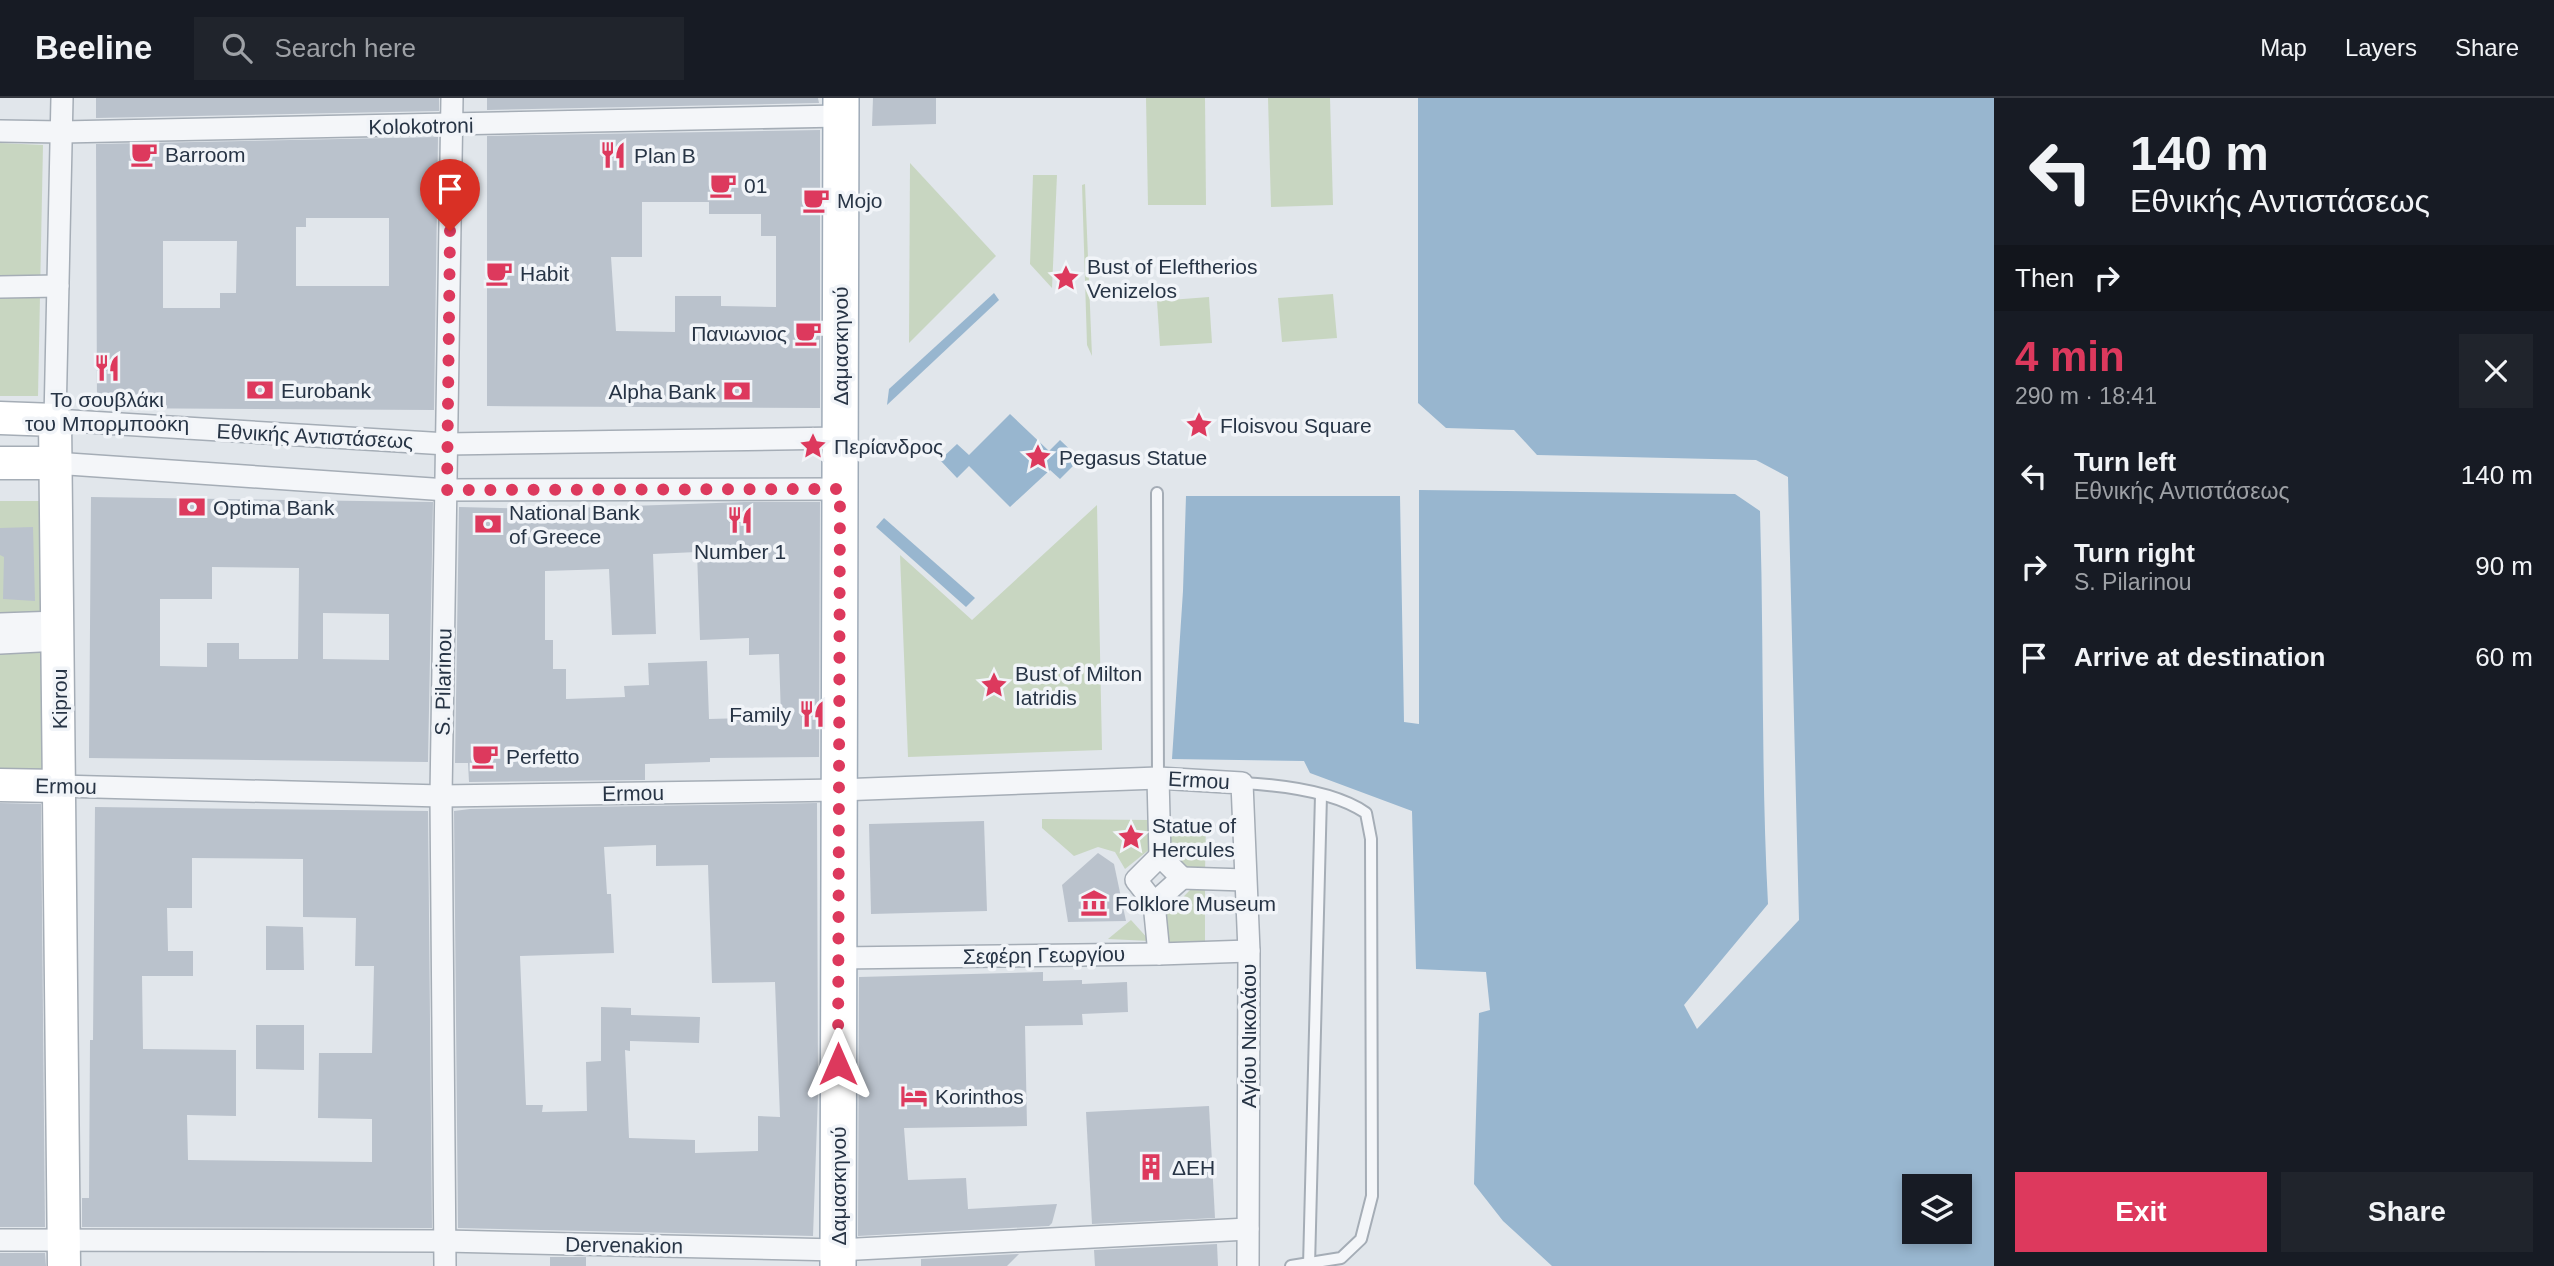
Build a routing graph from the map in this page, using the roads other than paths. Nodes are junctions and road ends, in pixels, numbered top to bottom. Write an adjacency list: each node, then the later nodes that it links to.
1 (62, 98): 6 (street, Kiprou)
2 (452, 98): 4 (street, S. Pilarinou)
3 (841, 107): 4 (street, Kolokotroni); 11 (main road, Δαμασκηνού)
4 (452, 125): 6 (street, Kolokotroni); 12 (street, S. Pilarinou)
5 (0, 131): 6 (street, Kolokotroni)
6 (62, 132): 7 (street, Kiprou)
7 (58, 286): 8 (street); 10 (street, Kiprou)
8 (0, 287)
9 (0, 418): 10 (street, Εθνικής Αντιστάσεως)
10 (55, 419): 12 (street, Εθνικής Αντιστάσεως); 14 (street, Kiprou)
11 (840, 438): 12 (street, Εθνικής Αντιστάσεως); 15 (main road, Δαμασκηνού)
12 (447, 444): 16 (street, S. Pilarinou)
13 (0, 463): 14 (street, Εθνικής Αντιστάσεως)
14 (54, 463): 16 (street, Εθνικής Αντιστάσεως); 19 (street, Kiprou)
15 (840, 489): 16 (street, Εθνικής Αντιστάσεως); 25 (main road, Δαμασκηνού)
16 (447, 490): 27 (street, S. Pilarinou)
17 (1157, 493): 21 (lane)
18 (0, 624): 19 (street)
19 (58, 631): 20 (street); 24 (street, Kiprou)
20 (0, 643)
21 (1158, 778): 22 (street, Ermou); 25 (street, Ermou); 29 (street)
22 (1242, 783): 26 (lane); 28 (street, Ermou)
23 (0, 785): 24 (street, Ermou)
24 (59, 786): 27 (street, Ermou); 39 (street, Kiprou)
25 (839, 790): 27 (street, Ermou); 35 (main road, Δαμασκηνού)
26 (1321, 795): 41 (lane); 41 (lane)
27 (441, 796): 38 (street, S. Pilarinou)
28 (1243, 806): 31 (street, Αγίου Νικολάου)
29 (1160, 856): 30 (street); 32 (street)
30 (1182, 878): 31 (street); 32 (street)
31 (1245, 880): 33 (street, Αγίου Νικολάου)
32 (1154, 903): 34 (street)
33 (1249, 951): 34 (street, Σεφέρη Γεωργίου); 36 (street, Αγίου Νικολάου)
34 (1159, 954): 35 (street, Σεφέρη Γεωργίου)
35 (839, 958): 40 (main road, Δαμασκηνού)
36 (1248, 1229): 40 (street, Dervenakion); 43 (street, Αγίου Νικολάου)
37 (0, 1240): 39 (street, Dervenakion)
38 (445, 1241): 39 (street, Dervenakion); 40 (street, Dervenakion); 42 (street, S. Pilarinou)
39 (64, 1254)
40 (838, 1258)
41 (1309, 1265): 44 (lane)
42 (445, 1266)
43 (1248, 1266)
44 (1291, 1266)

